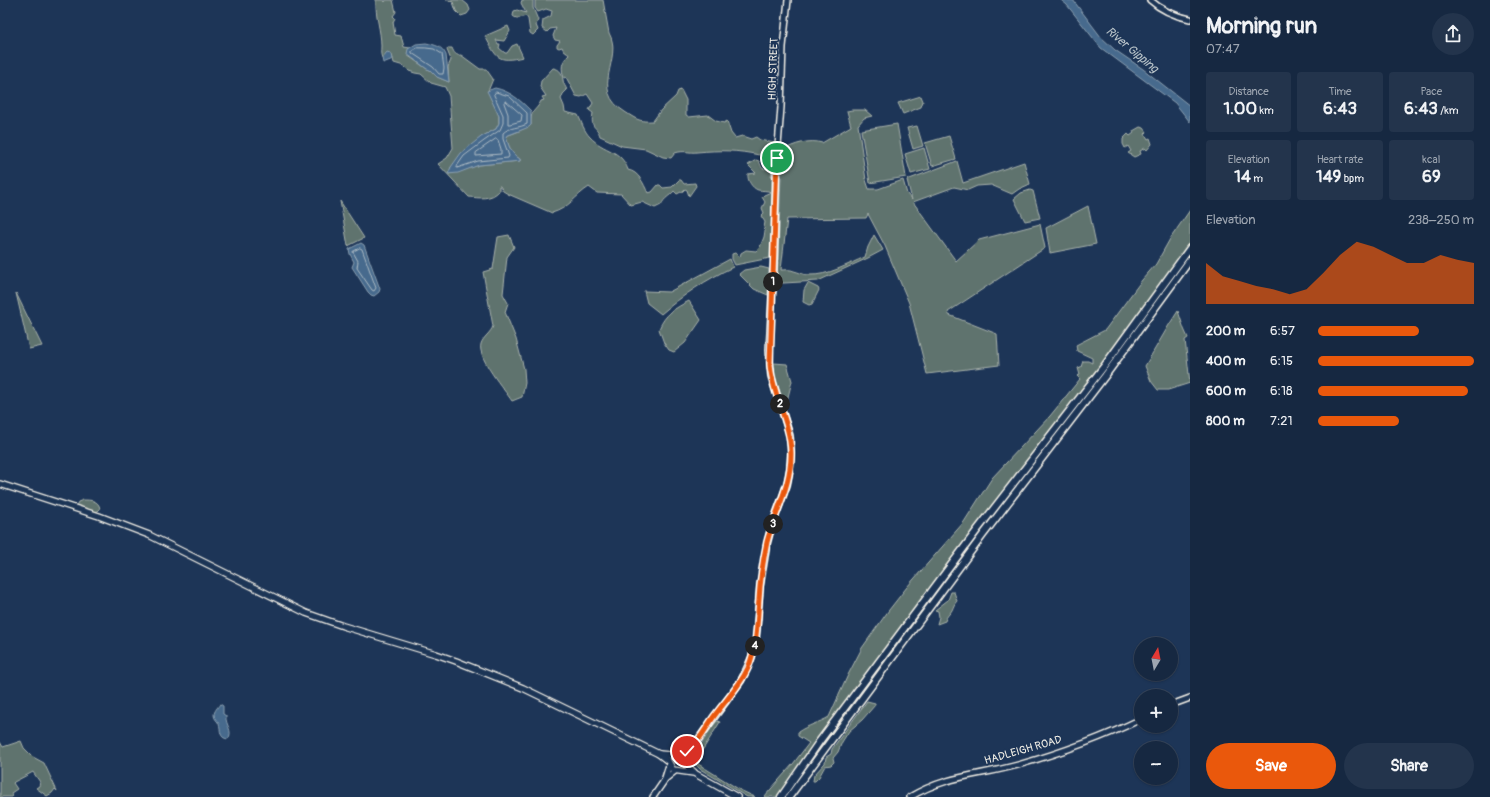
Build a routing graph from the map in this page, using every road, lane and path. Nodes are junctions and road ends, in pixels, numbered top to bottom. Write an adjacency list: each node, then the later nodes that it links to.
1 (788, 0): 12 (main road, HIGH STREET)
2 (1150, 0): 3 (main road)
3 (1190, 19)
4 (1190, 248): 6 (highway)
5 (1190, 260): 6 (highway)
6 (1108, 367): 7 (highway)
7 (1102, 375): 22 (highway); 23 (highway)
8 (0, 484): 13 (main road)
9 (1190, 698): 10 (main road)
10 (1178, 702)
11 (1134, 723): 24 (main road, HADLEIGH ROAD)
12 (692, 748): 14 (main road); 15 (main road, HIGH STREET)
13 (659, 754): 14 (main road); 16 (main road)
14 (676, 756): 15 (main road); 16 (main road)
15 (685, 762): 17 (main road); 18 (main road)
16 (669, 764): 17 (main road); 19 (main road)
17 (678, 771): 18 (main road); 19 (main road)
18 (694, 772): 21 (main road)
19 (664, 781): 20 (main road)
20 (653, 797)
21 (737, 797)
22 (781, 797)
23 (789, 797)
24 (910, 797)

